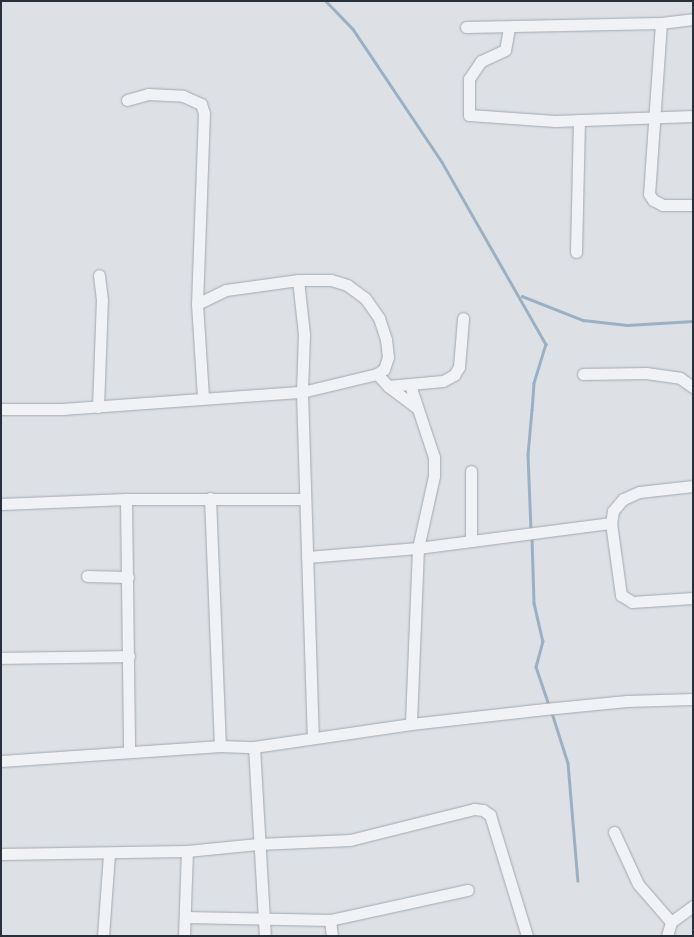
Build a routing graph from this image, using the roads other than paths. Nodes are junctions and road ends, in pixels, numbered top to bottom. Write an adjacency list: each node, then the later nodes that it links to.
1 (693, 19): 2 (street)
2 (661, 23): 4 (street); 7 (street)
3 (466, 27): 4 (street)
4 (509, 28): 8 (street)
5 (126, 100): 13 (street)
6 (693, 116): 7 (street)
7 (653, 118): 8 (street); 9 (street)
8 (579, 120): 10 (street)
9 (693, 204)
10 (576, 252)
11 (99, 275): 22 (street)
12 (298, 280): 13 (street); 15 (street); 20 (street)
13 (197, 304): 21 (street)
14 (463, 318): 17 (street)
15 (377, 374): 18 (street); 20 (street)
16 (583, 374): 19 (street)
17 (410, 385): 18 (street); 23 (street)
18 (388, 386): 23 (street)
19 (693, 387)
20 (302, 392): 21 (street); 29 (street)
21 (203, 398): 22 (street)
22 (98, 407): 24 (street)
23 (416, 407): 33 (street)
24 (1, 409)
25 (471, 471): 32 (street)
26 (693, 486): 31 (street)
27 (210, 498): 28 (street); 29 (street); 43 (street)
28 (126, 499): 30 (street); 36 (street)
29 (305, 499): 34 (street)
30 (1, 504)
31 (610, 523): 32 (street); 37 (street)
32 (471, 540): 33 (street)
33 (418, 548): 34 (street); 41 (street)
34 (308, 557): 42 (street)
35 (87, 576): 36 (street)
36 (128, 577): 38 (street)
37 (693, 598)
38 (129, 656): 39 (street); 45 (street)
39 (1, 658)
40 (693, 699): 41 (street)
41 (411, 724): 42 (street)
42 (313, 738): 44 (street)
43 (220, 746): 44 (street); 45 (street)
44 (254, 747): 48 (street)
45 (129, 751): 46 (street)
46 (1, 761)
47 (614, 832): 57 (street)
48 (258, 844): 49 (street); 55 (street); 62 (street)
49 (187, 851): 51 (street); 54 (street)
50 (1, 854): 51 (street)
51 (109, 854): 58 (street)
52 (468, 890): 56 (street)
53 (693, 906): 57 (street)
54 (186, 917): 55 (street); 59 (street)
55 (266, 920): 56 (street); 60 (street)
56 (330, 920): 61 (street)
57 (671, 922): 63 (street)
58 (103, 936)
59 (184, 936)
60 (265, 936)
61 (332, 936)
62 (527, 936)
63 (667, 936)

